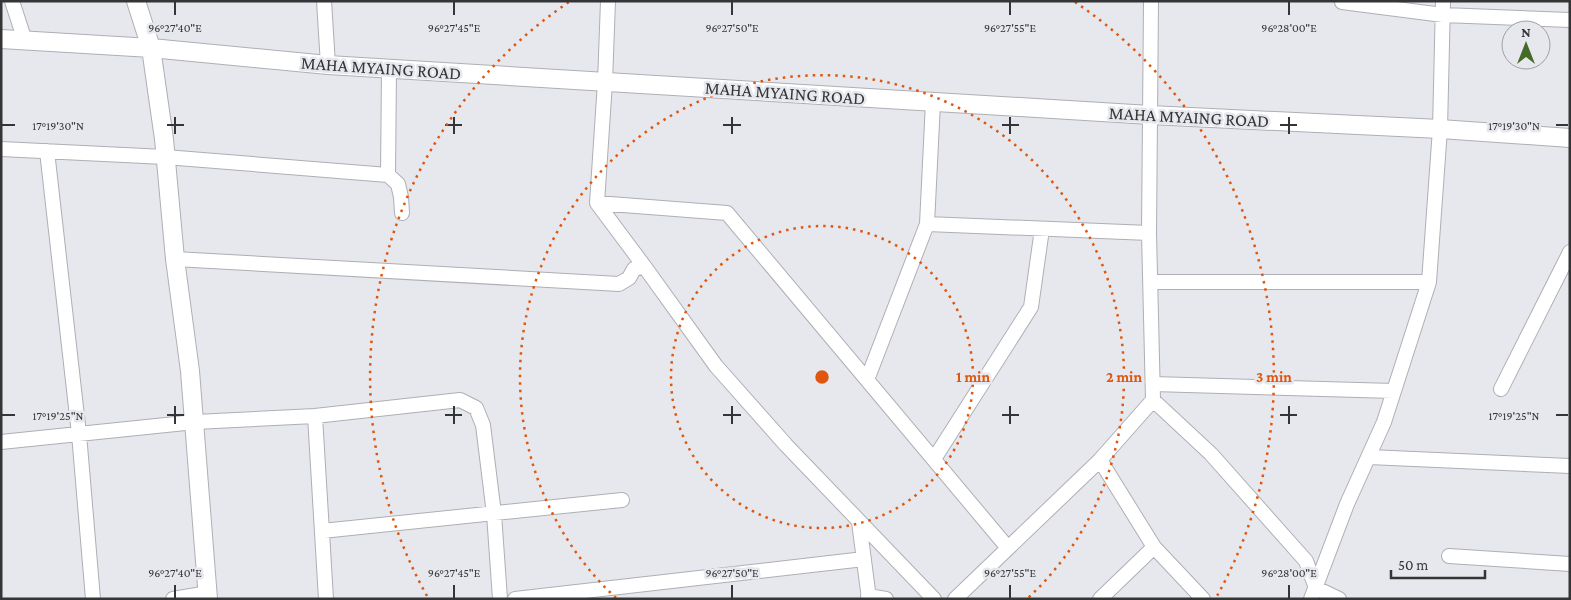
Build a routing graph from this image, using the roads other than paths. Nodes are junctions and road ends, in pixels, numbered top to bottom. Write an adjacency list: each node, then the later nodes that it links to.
1 (12, 1): 10 (street)
2 (136, 1): 11 (street)
3 (324, 1): 12 (street)
4 (608, 1): 14 (street)
5 (1151, 1): 16 (street)
6 (1342, 2): 7 (street)
7 (1443, 8): 8 (street); 17 (street)
8 (1570, 20)
9 (1, 39): 10 (street, MAHA MYAING ROAD)
10 (25, 41): 11 (street, MAHA MYAING ROAD)
11 (151, 48): 12 (street, MAHA MYAING ROAD); 21 (street)
12 (328, 65): 13 (street, MAHA MYAING ROAD)
13 (389, 69): 14 (street, MAHA MYAING ROAD); 22 (street)
14 (605, 82): 15 (street, MAHA MYAING ROAD); 23 (street)
15 (933, 102): 16 (street, MAHA MYAING ROAD); 25 (street)
16 (1150, 115): 17 (street, MAHA MYAING ROAD); 27 (street)
17 (1440, 129): 18 (street, MAHA MYAING ROAD); 32 (street)
18 (1570, 138)
19 (1, 149): 20 (street)
20 (47, 151): 21 (street); 40 (street)
21 (165, 158): 22 (street); 29 (street)
22 (388, 176): 24 (street)
23 (597, 203): 30 (street); 33 (street)
24 (402, 213)
25 (927, 224): 26 (street); 33 (street)
26 (1042, 229): 27 (street); 43 (street)
27 (1149, 233): 31 (street)
28 (1570, 252): 35 (street)
29 (175, 259): 30 (street); 39 (street)
30 (644, 266): 48 (street)
31 (1150, 282): 32 (street); 34 (street)
32 (1429, 282): 36 (street)
33 (867, 380): 43 (street)
34 (1153, 384): 36 (street); 37 (street)
35 (1501, 389)
36 (1394, 390): 42 (street)
37 (1153, 400): 44 (street); 55 (street)
38 (315, 416): 39 (street); 47 (street); 49 (street)
39 (195, 422): 40 (street); 56 (street)
40 (78, 434): 41 (street); 58 (street)
41 (1, 442)
42 (1369, 457): 45 (street); 55 (street)
43 (934, 459): 51 (street)
44 (1100, 460): 50 (street); 51 (street)
45 (1570, 466)
46 (622, 500): 47 (street)
47 (494, 514): 49 (street); 61 (street)
48 (859, 522): 53 (street); 64 (street)
49 (322, 531): 60 (street)
50 (1154, 547): 66 (street); 67 (street)
51 (1008, 548): 65 (street)
52 (1449, 556): 54 (street)
53 (864, 559): 57 (street); 62 (street)
54 (1570, 564)
55 (1313, 594): 68 (street)
56 (208, 596): 59 (street)
57 (869, 597): 63 (street)
58 (93, 599)
59 (173, 599)
60 (326, 599)
61 (500, 599)
62 (516, 599)
63 (886, 599)
64 (934, 599)
65 (955, 599)
66 (1100, 599)
67 (1203, 599)
68 (1339, 599)

